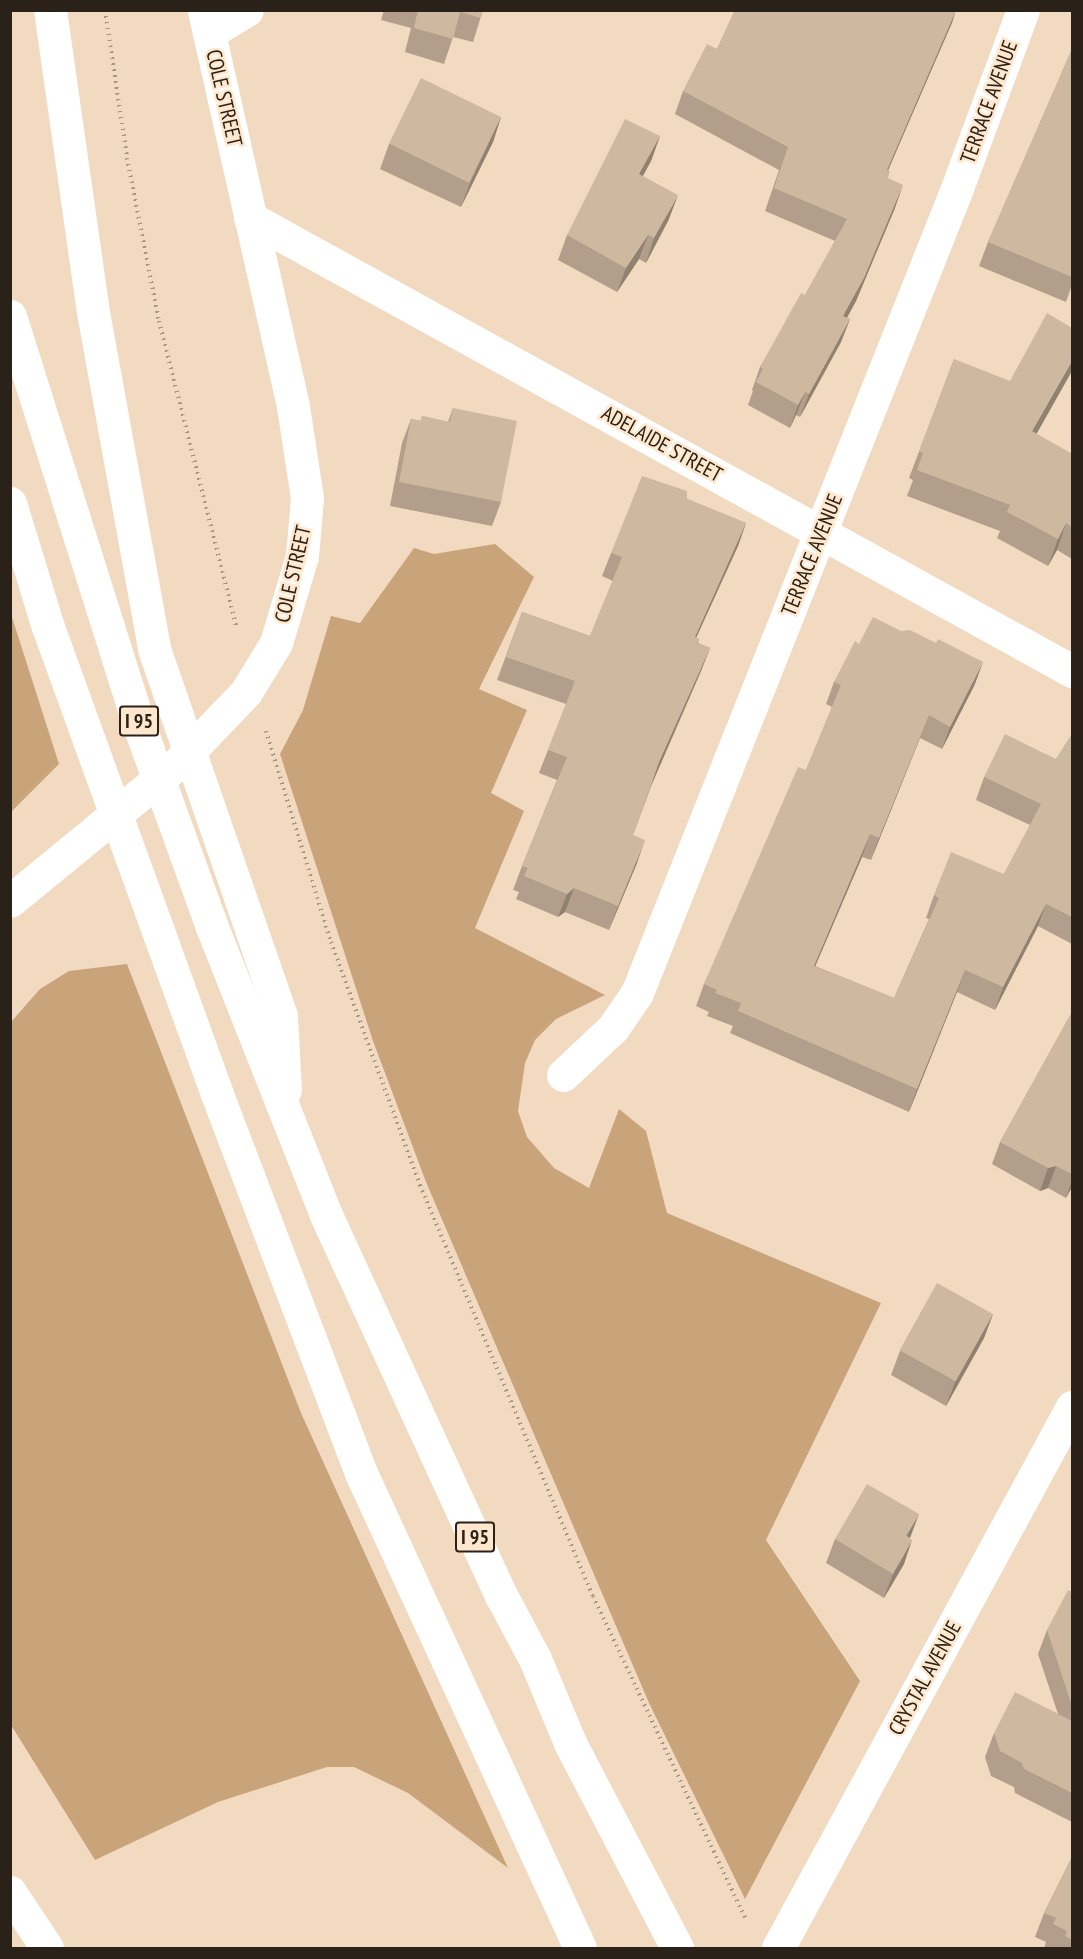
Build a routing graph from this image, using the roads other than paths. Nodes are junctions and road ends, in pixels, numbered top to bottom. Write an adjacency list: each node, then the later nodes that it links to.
1 (50, 10): 12 (main road)
2 (247, 10): 4 (main road, COLE STREET)
3 (1023, 10): 8 (main road, TERRACE AVENUE)
4 (207, 22): 5 (main road, COLE STREET)
5 (250, 218): 8 (main road, ADELAIDE STREET); 10 (main road, COLE STREET)
6 (10, 316): 12 (main road, I 95)
7 (10, 502): 16 (main road)
8 (820, 532): 9 (main road, ADELAIDE STREET); 11 (main road, TERRACE AVENUE)
9 (1072, 671)
10 (10, 901)
11 (563, 1075)
12 (287, 1119): 17 (main road, I 95)
13 (1072, 1407): 18 (main road, CRYSTAL AVENUE)
14 (10, 1892): 15 (main road)
15 (47, 1948)
16 (580, 1948)
17 (677, 1948)
18 (778, 1948)

